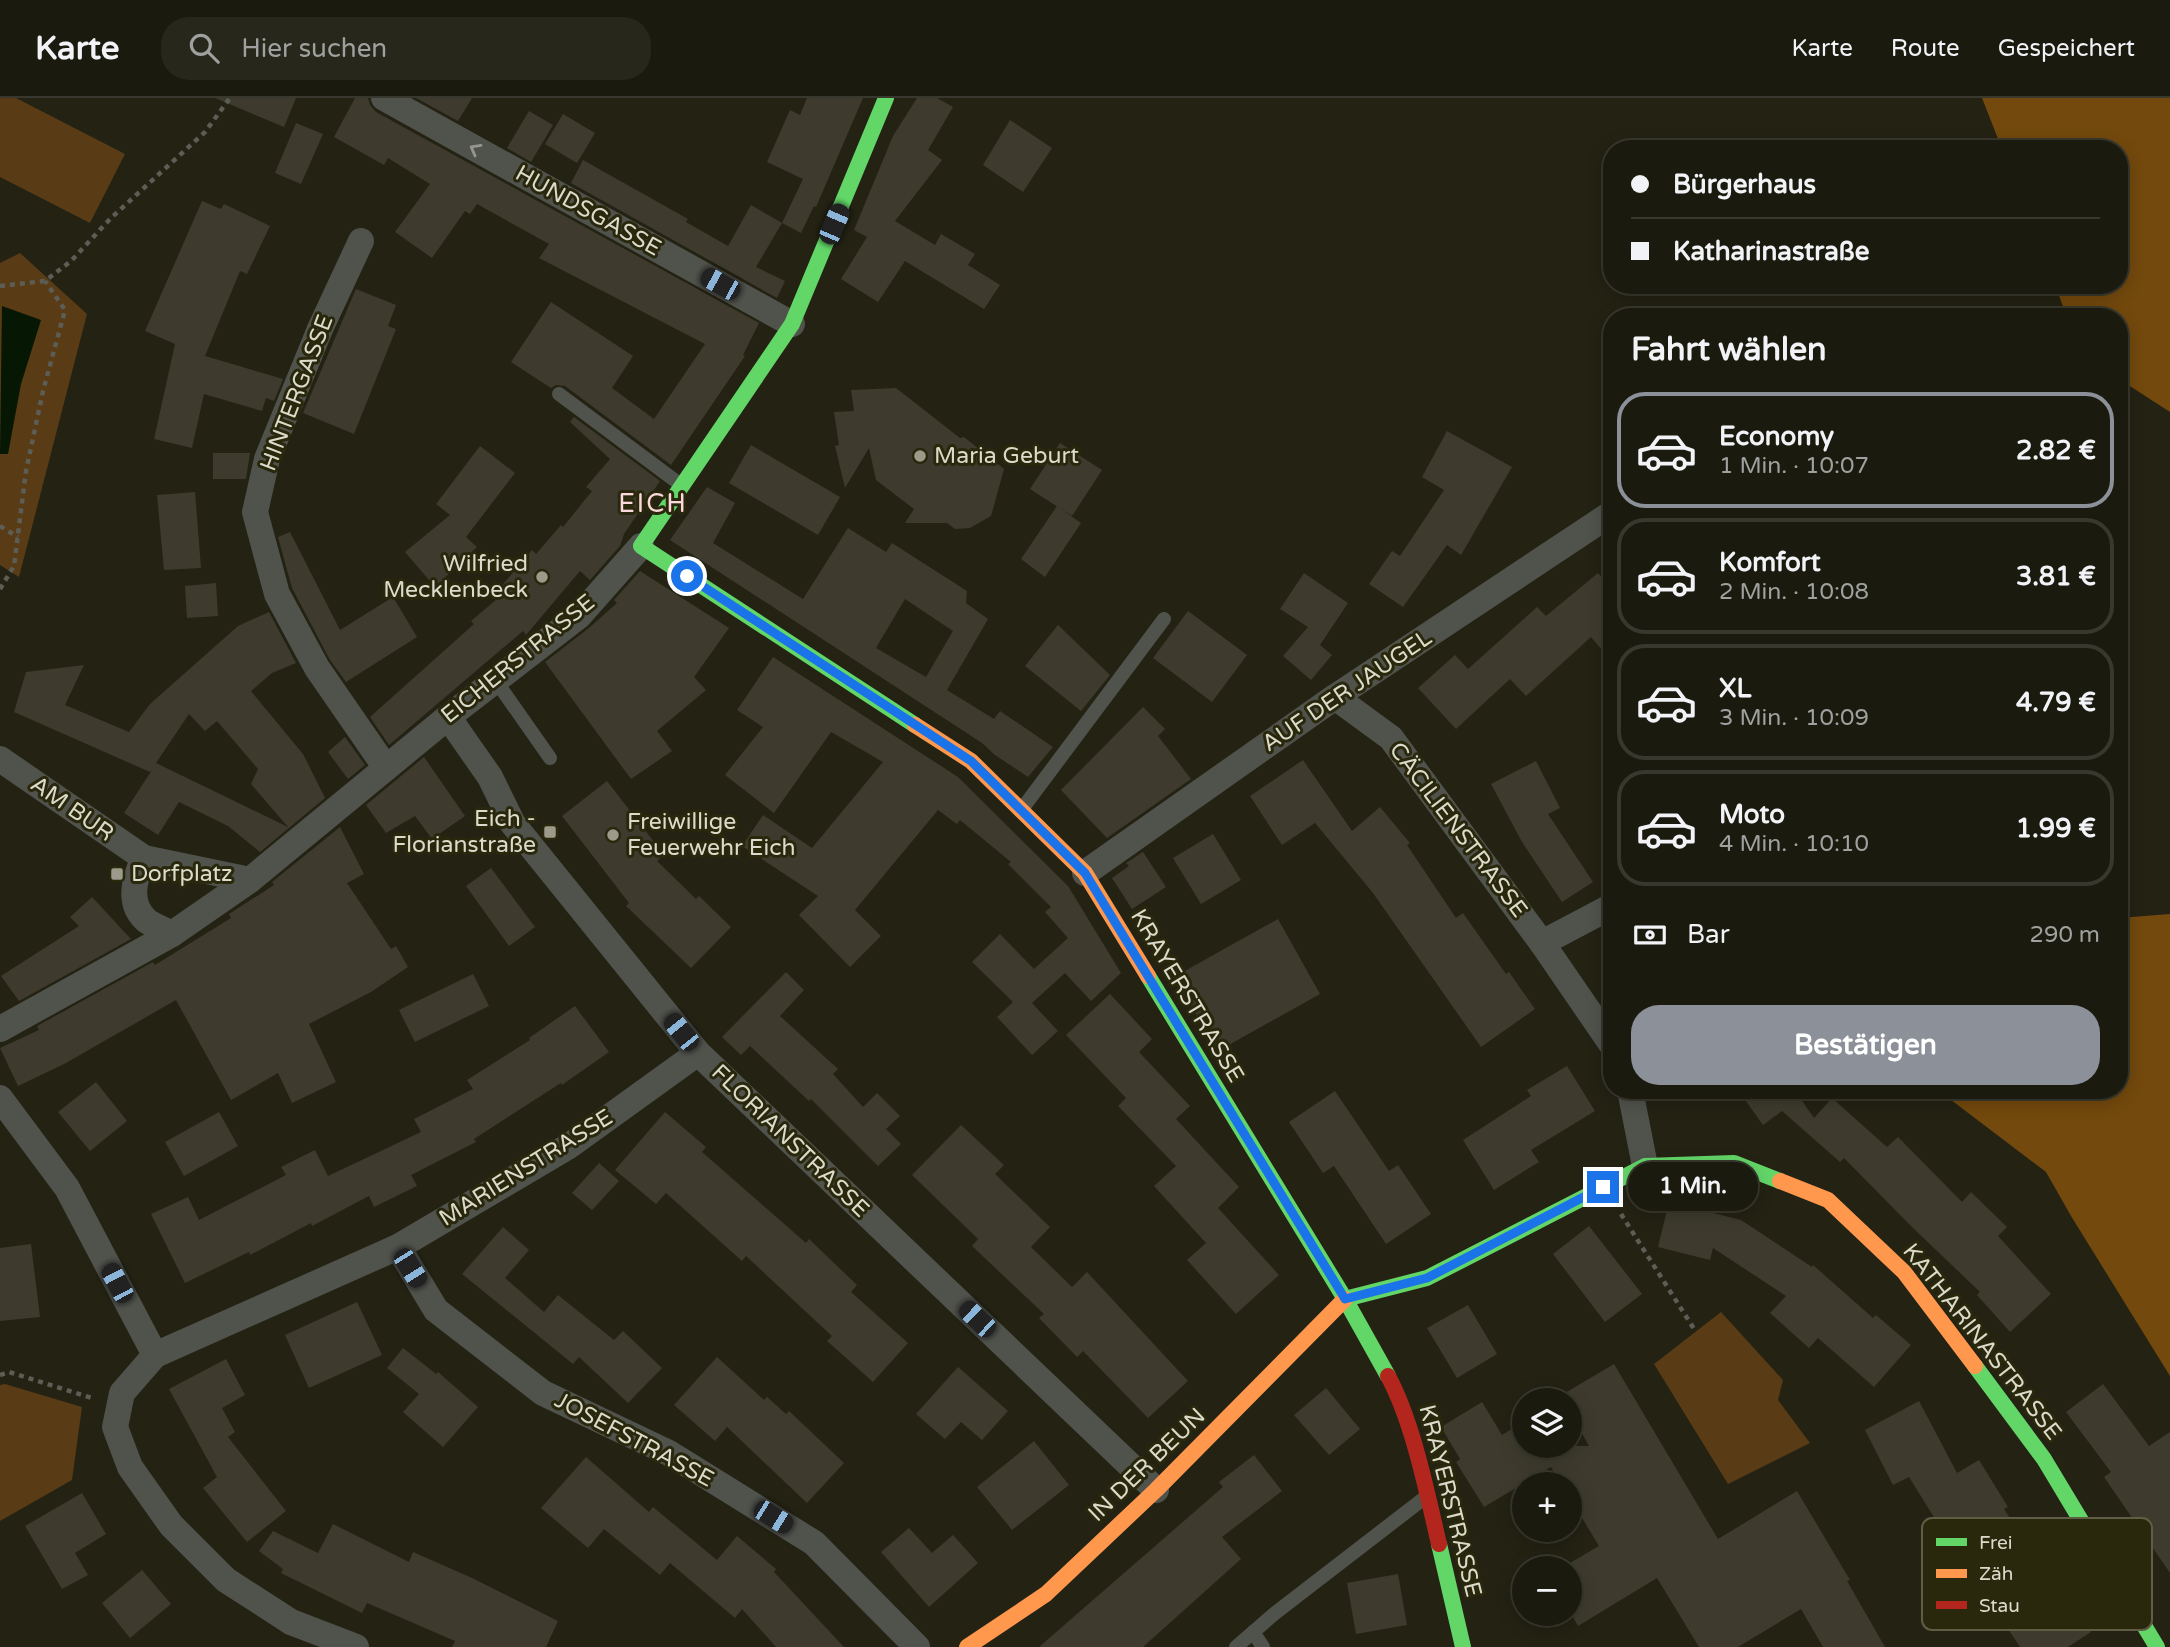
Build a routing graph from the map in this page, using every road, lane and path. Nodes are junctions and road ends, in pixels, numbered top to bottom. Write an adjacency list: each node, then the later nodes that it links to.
1 (230, 98): 5 (path)
2 (384, 98): 7 (street, HUNDSGASSE, one-way to 2)
3 (886, 98): 7 (street, EICHERSTRASSE)
4 (361, 241): 21 (street, HINTERGASSE)
5 (45, 281): 6 (path); 12 (path)
6 (0, 285)
7 (792, 324): 9 (street, EICHERSTRASSE)
8 (559, 394): 9 (lane)
9 (682, 485): 13 (street, EICHERSTRASSE)
10 (1603, 519): 17 (street, AUF DER JAUGEL)
11 (0, 526): 12 (path)
12 (18, 537): 14 (path)
13 (641, 546): 16 (street, EICHERSTRASSE); 22 (street, KRAYERSTRASSE)
14 (0, 589)
15 (1164, 619): 22 (lane)
16 (496, 681): 18 (street, EICHERSTRASSE); 19 (lane)
17 (1335, 697): 24 (street, AUF DER JAUGEL); 28 (street, CÄCILIENSTRASSE)
18 (448, 718): 21 (street, EICHERSTRASSE); 31 (street, FLORIANSTRASSE)
19 (550, 758)
20 (0, 759): 23 (street, AM BUR)
21 (386, 768): 25 (street, EICHERSTRASSE)
22 (1021, 810): 24 (street, KRAYERSTRASSE)
23 (144, 859): 25 (street, AM BUR); 27 (street)
24 (1085, 873): 37 (street, KRAYERSTRASSE)
25 (250, 880): 27 (street, EICHERSTRASSE)
26 (1603, 911): 28 (street)
27 (173, 934): 29 (street, EICHERSTRASSE)
28 (1542, 943): 30 (street, CÄCILIENSTRASSE)
29 (0, 1029)
30 (1603, 1032)
31 (698, 1053): 36 (street, MARIENSTRASSE); 42 (street, FLORIANSTRASSE)
32 (0, 1098): 39 (street)
33 (1632, 1099): 34 (street)
34 (1645, 1166): 35 (street, KATHARINASTRASSE); 44 (street, KATHARINASTRASSE)
35 (1603, 1187): 37 (street, KATHARINASTRASSE); 38 (path)
36 (397, 1247): 39 (street, MARIENSTRASSE); 48 (street, JOSEFSTRASSE)
37 (1345, 1299): 42 (street, IN DER BEUN); 43 (street, KRAYERSTRASSE)
38 (1696, 1332)
39 (155, 1355): 41 (street, MARIENSTRASSE)
40 (0, 1375): 41 (path)
41 (119, 1406): 47 (street)
42 (1156, 1490): 49 (street, IN DER BEUN)
43 (1428, 1495): 46 (lane); 52 (street, KRAYERSTRASSE)
44 (2079, 1518)
45 (2147, 1630): 53 (street, KATHARINASTRASSE)
46 (1253, 1632): 50 (lane); 51 (lane)
47 (356, 1647)
48 (916, 1647)
49 (967, 1647)
50 (1236, 1647)
51 (1264, 1647)
52 (1463, 1647)
53 (2157, 1647)

